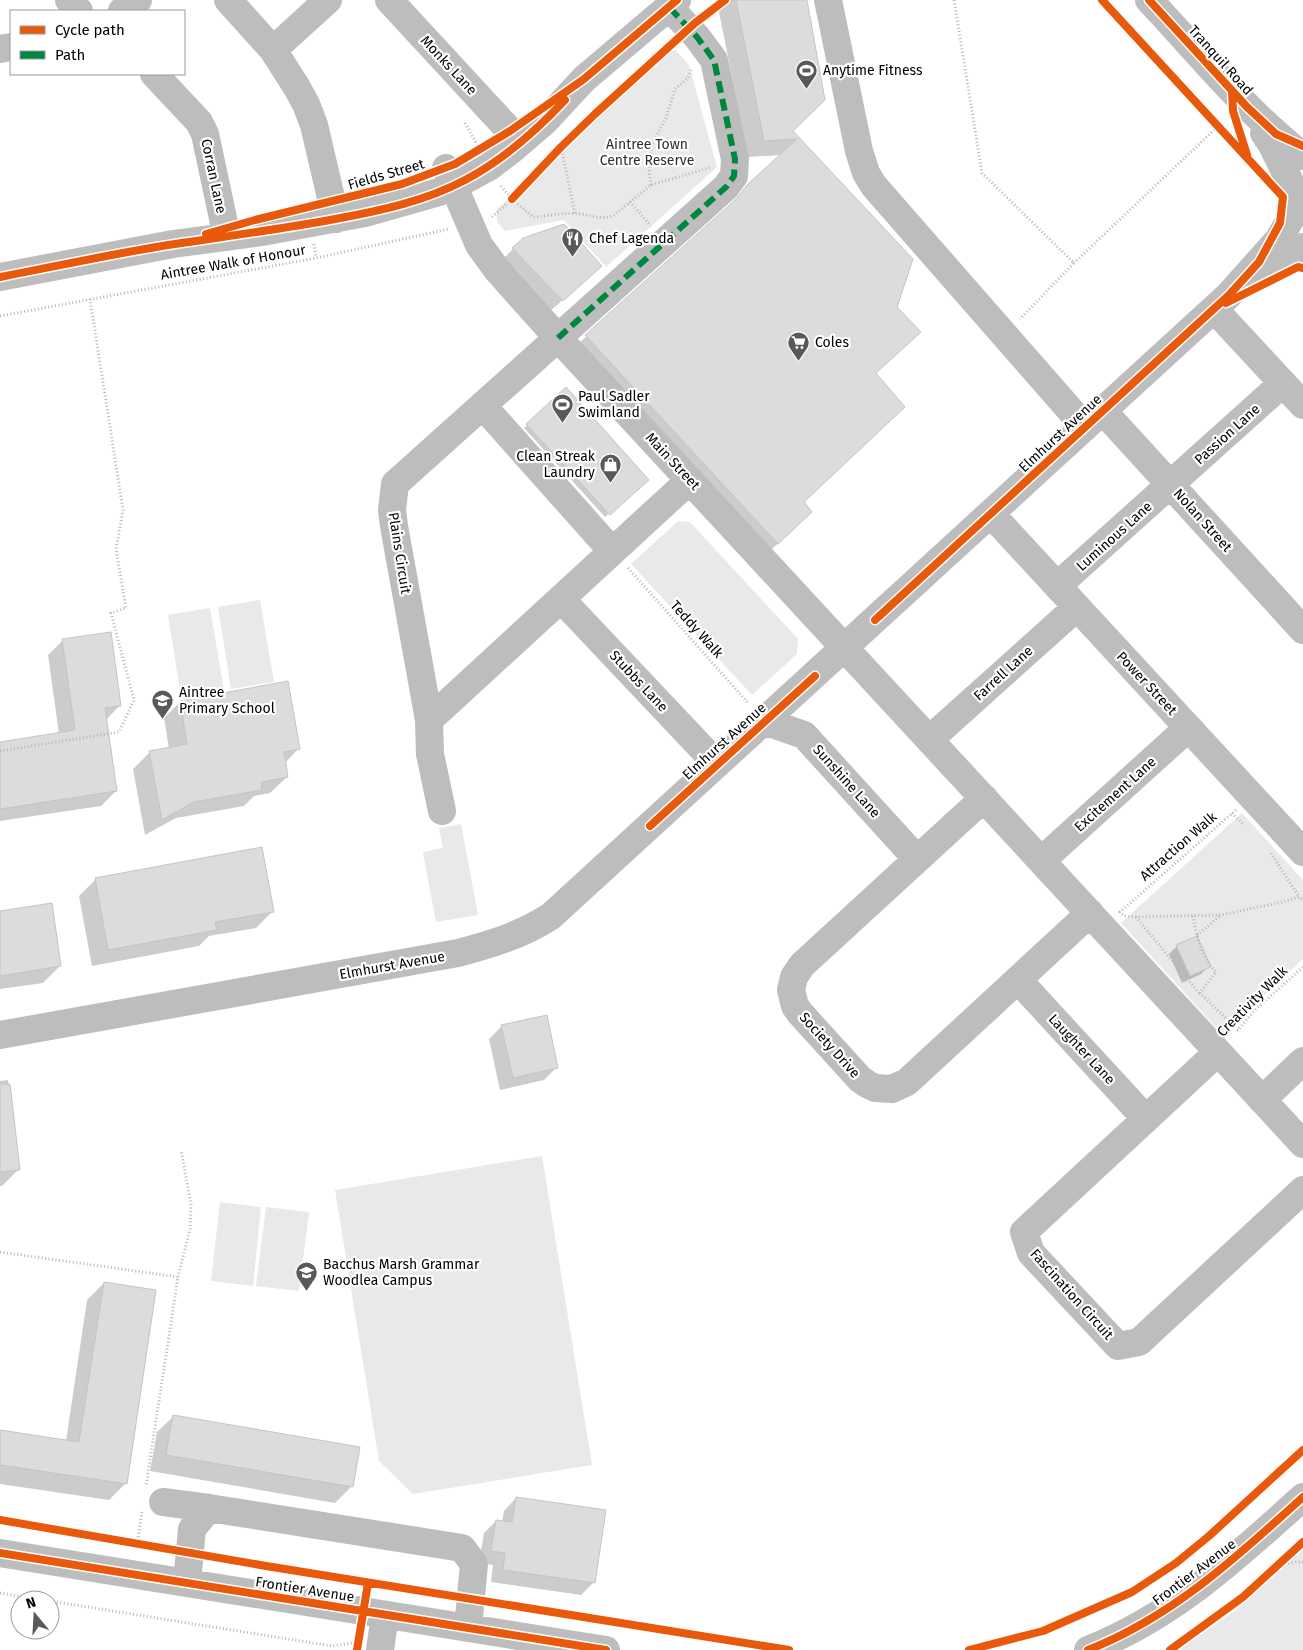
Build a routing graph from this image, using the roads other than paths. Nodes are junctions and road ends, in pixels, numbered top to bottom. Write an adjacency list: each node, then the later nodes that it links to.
1 (69, 0): 9 (street)
2 (138, 0): 10 (street)
3 (228, 0): 11 (street)
4 (328, 0): 11 (street)
5 (389, 0): 15 (street, Monks Lane)
6 (828, 0): 28 (street, Nolan Street)
7 (1149, 0): 14 (street, Tranquil Road)
8 (673, 3): 13 (street, Fields Street); 24 (street, Plains Circuit)
9 (78, 10)
10 (123, 10)
11 (273, 50): 19 (street)
12 (155, 75): 20 (street, Corran Lane)
13 (584, 79): 15 (street, Fields Street); 17 (street, Fields Street)
14 (1247, 107): 16 (street, Tranquil Road); 18 (street, Tranquil Road)
15 (510, 131): 17 (street, Fields Street)
16 (1303, 156)
17 (449, 177): 19 (street, Fields Street); 24 (street, Main Street)
18 (1301, 201): 23 (street, Elmhurst Avenue)
19 (334, 210): 20 (street, Fields Street)
20 (226, 233): 22 (street, Fields Street)
21 (1303, 247): 23 (street, Elmhurst Avenue)
22 (0, 277)
23 (1222, 302): 25 (street); 28 (street, Elmhurst Avenue)
24 (558, 338): 27 (street, Plains Circuit); 29 (street, Main Street)
25 (1283, 383): 26 (street); 30 (street, Passion Lane)
26 (1303, 405)
27 (483, 406): 32 (street); 38 (street, Plains Circuit)
28 (1094, 419): 30 (street, Nolan Street); 31 (street, Elmhurst Avenue)
29 (690, 480): 32 (street); 37 (street, Main Street)
30 (1171, 485): 33 (street, Luminous Lane); 36 (street, Nolan Street)
31 (990, 514): 33 (street, Power Street); 37 (street, Elmhurst Avenue)
32 (612, 551): 34 (street)
33 (1058, 586): 35 (street, Power Street)
34 (561, 599): 38 (street); 42 (street, Stubbs Lane)
35 (1077, 608): 40 (street, Power Street); 41 (street, Farrell Lane)
36 (1303, 630)
37 (846, 647): 39 (street, Elmhurst Avenue); 41 (street, Main Street)
38 (428, 720): 44 (street, Plains Circuit)
39 (764, 721): 42 (street, Elmhurst Avenue); 46 (street, Sunshine Lane)
40 (1188, 728): 45 (street, Power Street); 47 (street, Excitement Lane)
41 (930, 739): 43 (street, Main Street)
42 (717, 764): 50 (street, Elmhurst Avenue)
43 (984, 798): 46 (street, Society Drive); 47 (street, Main Street)
44 (442, 811)
45 (1303, 852)
46 (917, 859): 49 (street, Society Drive)
47 (1042, 860): 48 (street, Main Street)
48 (1090, 913): 49 (street, Society Drive); 51 (street, Main Street)
49 (1018, 980): 54 (street, Laughter Lane)
50 (0, 1035)
51 (1218, 1052): 53 (street, Main Street); 54 (street, Fascination Circuit)
52 (1303, 1061): 53 (street)
53 (1262, 1100): 55 (street, Main Street)
54 (1146, 1119): 56 (street, Fascination Circuit)
55 (1303, 1144)
56 (1303, 1190)
57 (151, 1498): 59 (street)
58 (1303, 1498): 66 (street, Frontier Avenue)
59 (209, 1508): 61 (street); 63 (street)
60 (0, 1554): 61 (street, Frontier Avenue)
61 (187, 1583): 62 (street, Frontier Avenue)
62 (374, 1613): 63 (street, Frontier Avenue); 64 (street)
63 (468, 1628): 65 (street, Frontier Avenue)
64 (369, 1647)
65 (606, 1650)
66 (1088, 1650)

